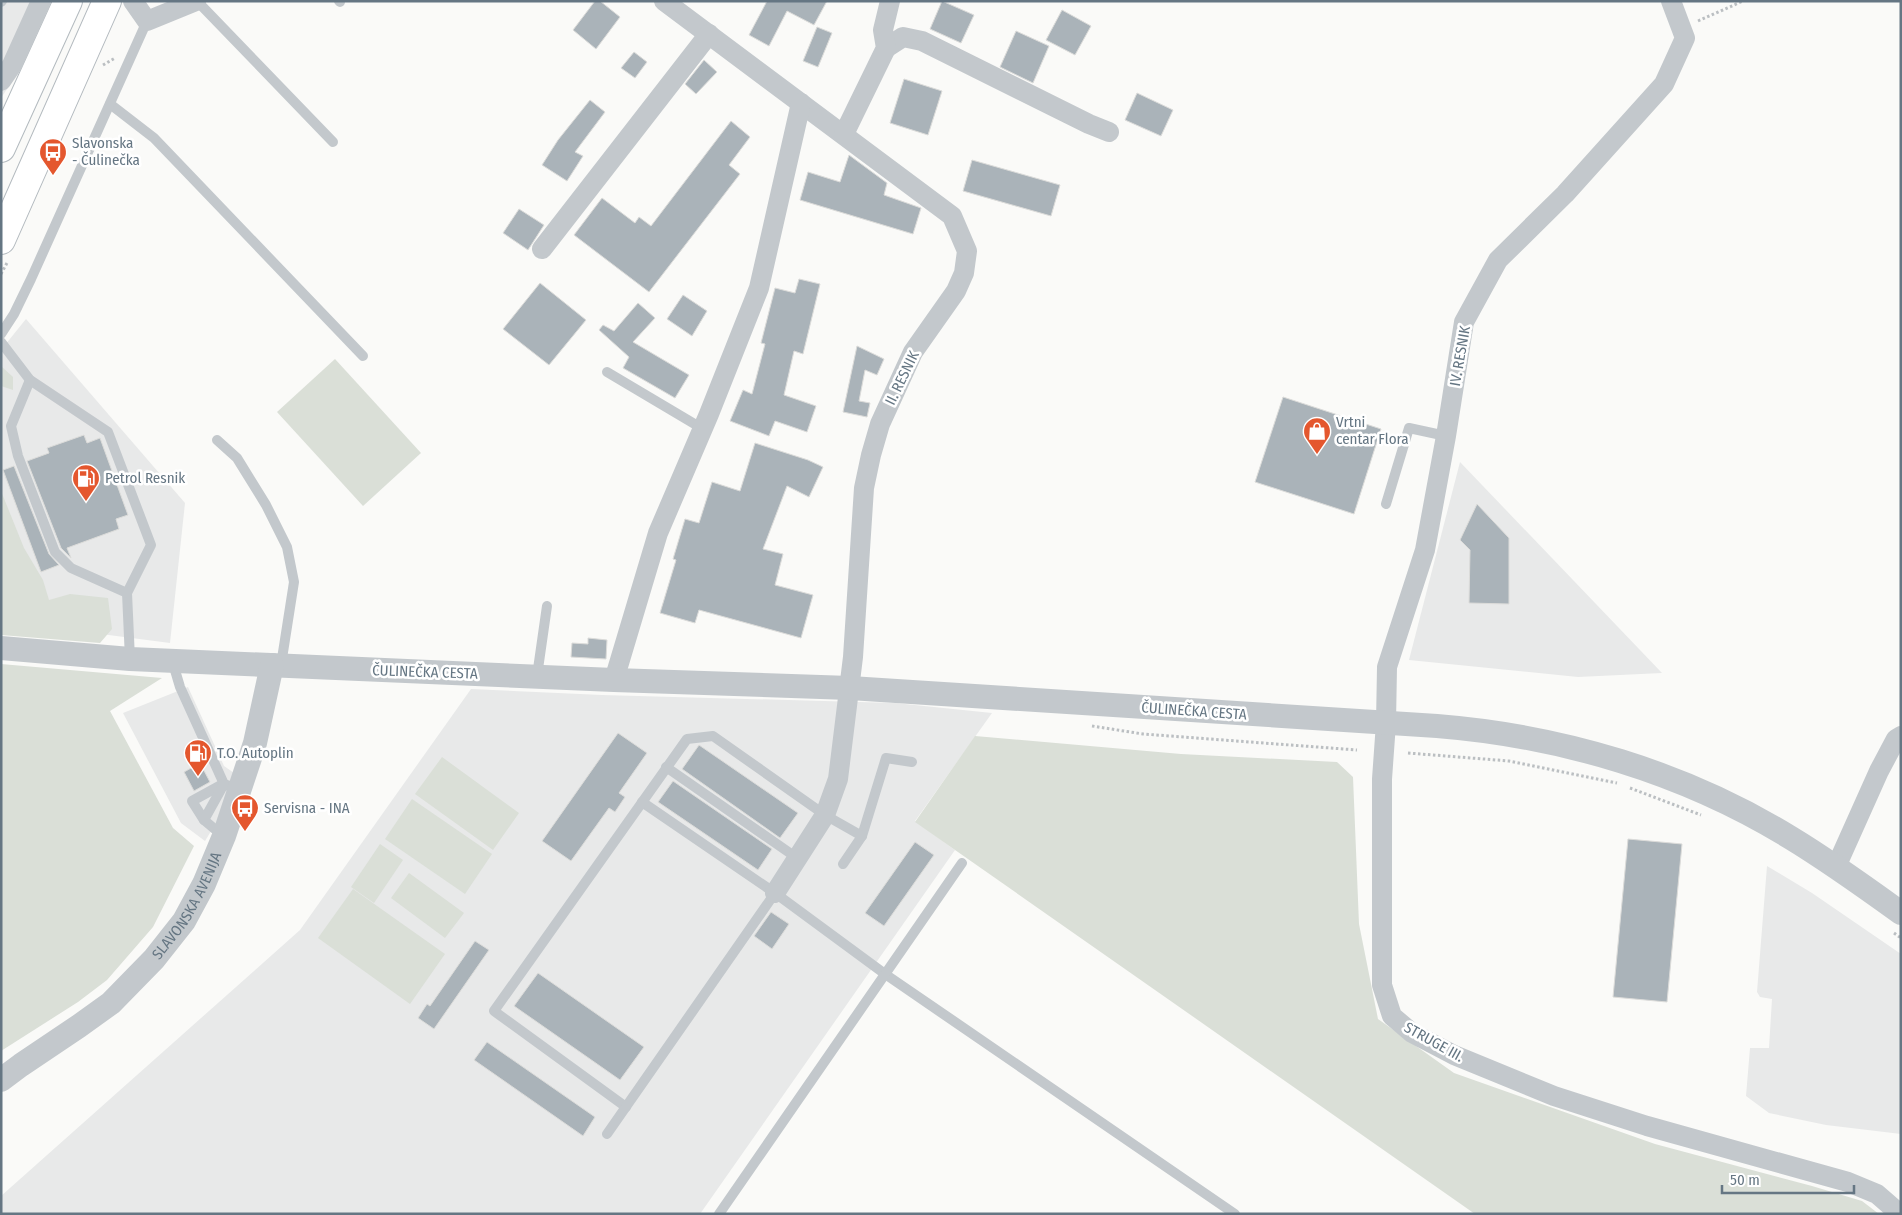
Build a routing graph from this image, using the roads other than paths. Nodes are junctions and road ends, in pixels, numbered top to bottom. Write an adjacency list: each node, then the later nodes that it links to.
1 (41, 1): 11 (street)
2 (68, 1): 17 (main road)
3 (106, 1): 18 (main road)
4 (197, 1): 8 (street); 16 (lane)
5 (664, 1): 9 (street, II. RESNIK)
6 (890, 1): 10 (street)
7 (1672, 1): 26 (street, IV. RESNIK)
8 (140, 8): 13 (lane)
9 (709, 34): 12 (street, II. RESNIK); 19 (street)
10 (886, 48): 14 (street); 15 (street)
11 (1, 81)
12 (802, 103): 15 (street, II. RESNIK); 25 (street)
13 (110, 104): 20 (lane); 22 (lane)
14 (1109, 132)
15 (844, 134): 37 (street, II. RESNIK)
16 (333, 142)
17 (1, 148)
18 (1, 240)
19 (542, 249)
20 (1, 334)
21 (1, 342): 24 (lane)
22 (363, 356)
23 (607, 372): 25 (lane)
24 (30, 380): 29 (lane); 29 (lane)
25 (703, 429): 36 (street)
26 (1446, 436): 28 (lane); 38 (street, IV. RESNIK)
27 (217, 440): 34 (lane)
28 (1386, 504)
29 (127, 593): 32 (lane)
30 (547, 606): 35 (lane)
31 (1, 648): 32 (street, ČULINEČKA CESTA)
32 (130, 659): 33 (street, ČULINEČKA CESTA)
33 (171, 660): 34 (street, ČULINEČKA CESTA); 42 (lane)
34 (277, 665): 35 (street, ČULINEČKA CESTA); 42 (street, SLAVONSKA AVENIJA)
35 (537, 676): 36 (street, ČULINEČKA CESTA)
36 (614, 680): 37 (street, ČULINEČKA CESTA)
37 (850, 688): 38 (street, ČULINEČKA CESTA); 44 (street)
38 (1386, 723): 51 (street, ČULINEČKA CESTA); 60 (street, STRUGE III.)
39 (1901, 736): 51 (street)
40 (912, 762): 47 (lane)
41 (666, 767): 43 (lane); 44 (lane); 48 (lane)
42 (231, 787): 45 (lane); 45 (lane); 46 (street, SLAVONSKA AVENIJA)
43 (642, 802): 52 (lane); 56 (lane)
44 (825, 815): 47 (lane); 48 (street)
45 (204, 820): 46 (lane)
46 (224, 836): 55 (street, SLAVONSKA AVENIJA)
47 (862, 836): 49 (lane)
48 (797, 858): 52 (street)
49 (843, 864)
50 (962, 864): 54 (lane)
51 (1836, 867): 53 (street, ČULINEČKA CESTA)
52 (775, 893): 54 (lane); 56 (lane)
53 (1897, 922)
54 (885, 974): 58 (lane); 59 (lane)
55 (1, 1080)
56 (626, 1107): 57 (lane)
57 (608, 1134)
58 (719, 1214)
59 (1234, 1214)
60 (1900, 1214)

